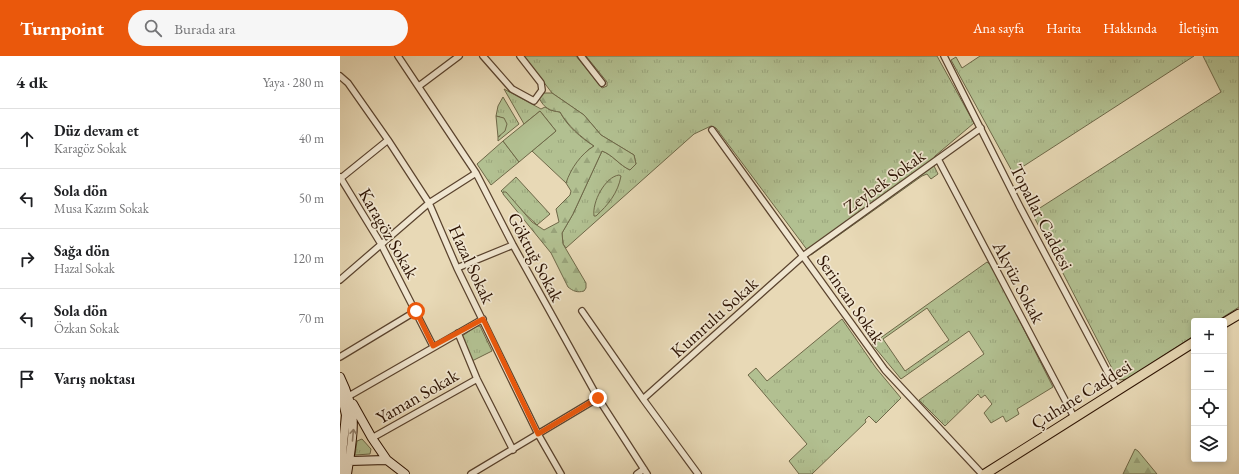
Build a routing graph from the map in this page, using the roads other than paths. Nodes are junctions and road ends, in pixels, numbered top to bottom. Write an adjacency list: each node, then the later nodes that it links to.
1 (398, 56): 9 (street, Göktuğ Sokak)
2 (460, 56): 9 (street)
3 (483, 56): 4 (street)
4 (520, 56)
5 (581, 56): 8 (street)
6 (944, 56): 10 (street, Topallar Caddesi)
7 (340, 76): 12 (street, Hazal Sokak)
8 (602, 83)
9 (419, 86): 14 (street, Göktuğ Sokak)
10 (981, 128): 13 (street, Zeybek Sokak); 34 (street, Topallar Caddesi)
11 (712, 130): 19 (street, Serincan Sokak)
12 (388, 140): 15 (street); 16 (street, Hazal Sokak)
13 (938, 159): 19 (street, Zeybek Sokak); 38 (street, Akyüz Sokak)
14 (476, 173): 16 (street); 18 (street, Göktuğ Sokak)
15 (340, 178): 17 (street, Karagöz Sokak)
16 (429, 204): 17 (street); 20 (street, Hazal Sokak)
17 (381, 244): 21 (street); 22 (street, Karagöz Sokak)
18 (513, 245): 20 (street); 36 (street, Göktuğ Sokak)
19 (803, 256): 37 (street, Kumrulu Sokak); 52 (street, Serincan Sokak)
20 (458, 268): 25 (street, Hazal Sokak)
21 (340, 280)
22 (416, 311): 29 (street, Karagöz Sokak); 30 (street)
23 (582, 311): 37 (street)
24 (1239, 314): 26 (main road)
25 (483, 319): 27 (street); 39 (street, Hazal Sokak)
26 (1227, 321)
27 (458, 333): 29 (street); 32 (street)
28 (1191, 344): 34 (main road, Çuhane Caddesi)
29 (433, 346): 35 (street)
30 (340, 357)
31 (340, 377): 35 (main road)
32 (477, 379): 40 (street, Yaman Sokak); 41 (street)
33 (340, 390): 35 (street); 45 (main road)
34 (1117, 390): 38 (main road, Çuhane Caddesi)
35 (349, 396): 40 (main road); 43 (main road, one-way to 35)
36 (598, 398): 39 (street); 44 (street, Göktuğ Sokak)
37 (643, 399): 51 (street)
38 (1074, 418): 52 (main road, Çuhane Caddesi)
39 (538, 434): 41 (street); 49 (street, Hazal Sokak)
40 (372, 438): 42 (main road)
41 (513, 450): 48 (street)
42 (387, 460): 43 (main road); 47 (main road)
43 (349, 461): 46 (main road)
44 (646, 472): 50 (street)
45 (340, 473)
46 (347, 474)
47 (405, 474)
48 (471, 474)
49 (561, 474)
50 (637, 474)
51 (698, 474)
52 (983, 474)

